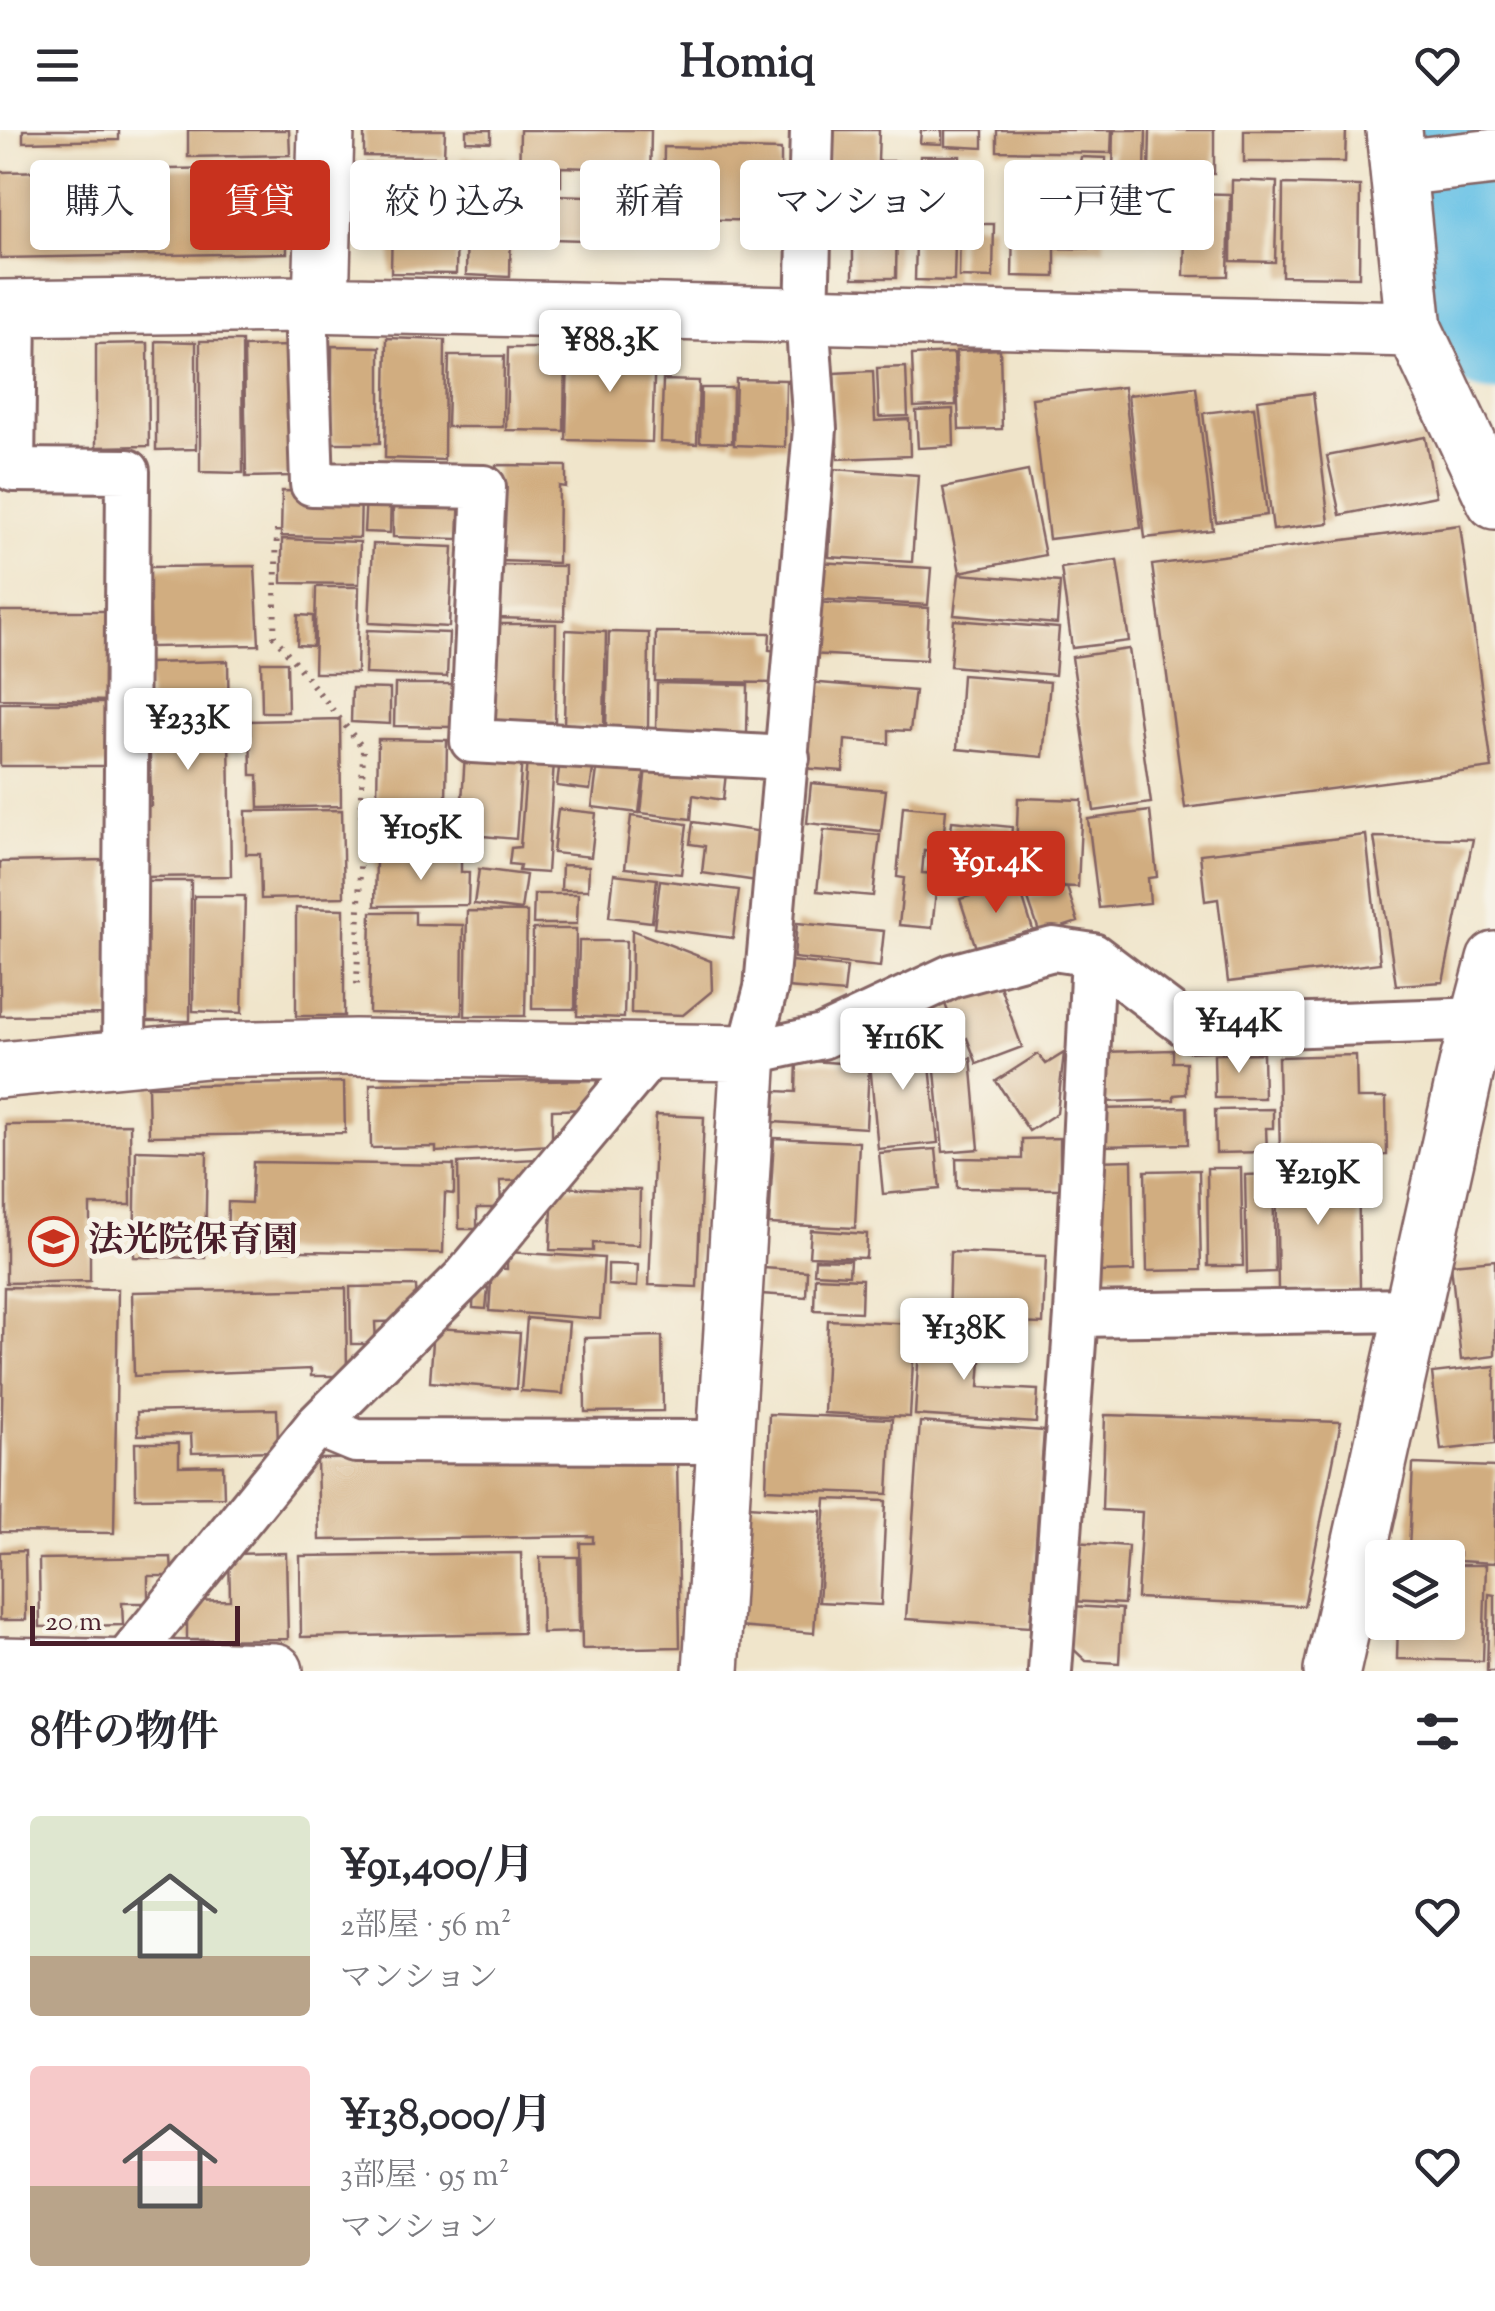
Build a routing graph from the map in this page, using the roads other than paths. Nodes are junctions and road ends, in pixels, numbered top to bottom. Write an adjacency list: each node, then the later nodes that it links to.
1 (326, 130): 5 (street)
2 (812, 130): 7 (lane)
3 (1396, 149): 4 (street); 8 (street)
4 (1495, 157)
5 (314, 304): 6 (street); 7 (street); 10 (lane)
6 (8, 308): 16 (lane)
7 (807, 315): 8 (street); 10 (lane)
8 (1414, 329): 9 (street)
9 (1494, 498)
10 (788, 758): 15 (lane)
11 (1093, 955): 13 (lane); 15 (lane); 19 (lane)
12 (1495, 960): 13 (street)
13 (1482, 1046): 18 (street)
14 (654, 1052): 15 (street); 16 (street); 20 (lane)
15 (749, 1053): 21 (street)
16 (124, 1057): 17 (street)
17 (0, 1070)
18 (1413, 1310): 19 (lane); 27 (street)
19 (1076, 1315): 26 (lane)
20 (317, 1425): 21 (lane); 23 (lane)
21 (724, 1442): 25 (street)
22 (0, 1665): 23 (street)
23 (95, 1668): 24 (street)
24 (276, 1671)
25 (711, 1671)
26 (1050, 1671)
27 (1332, 1671)

